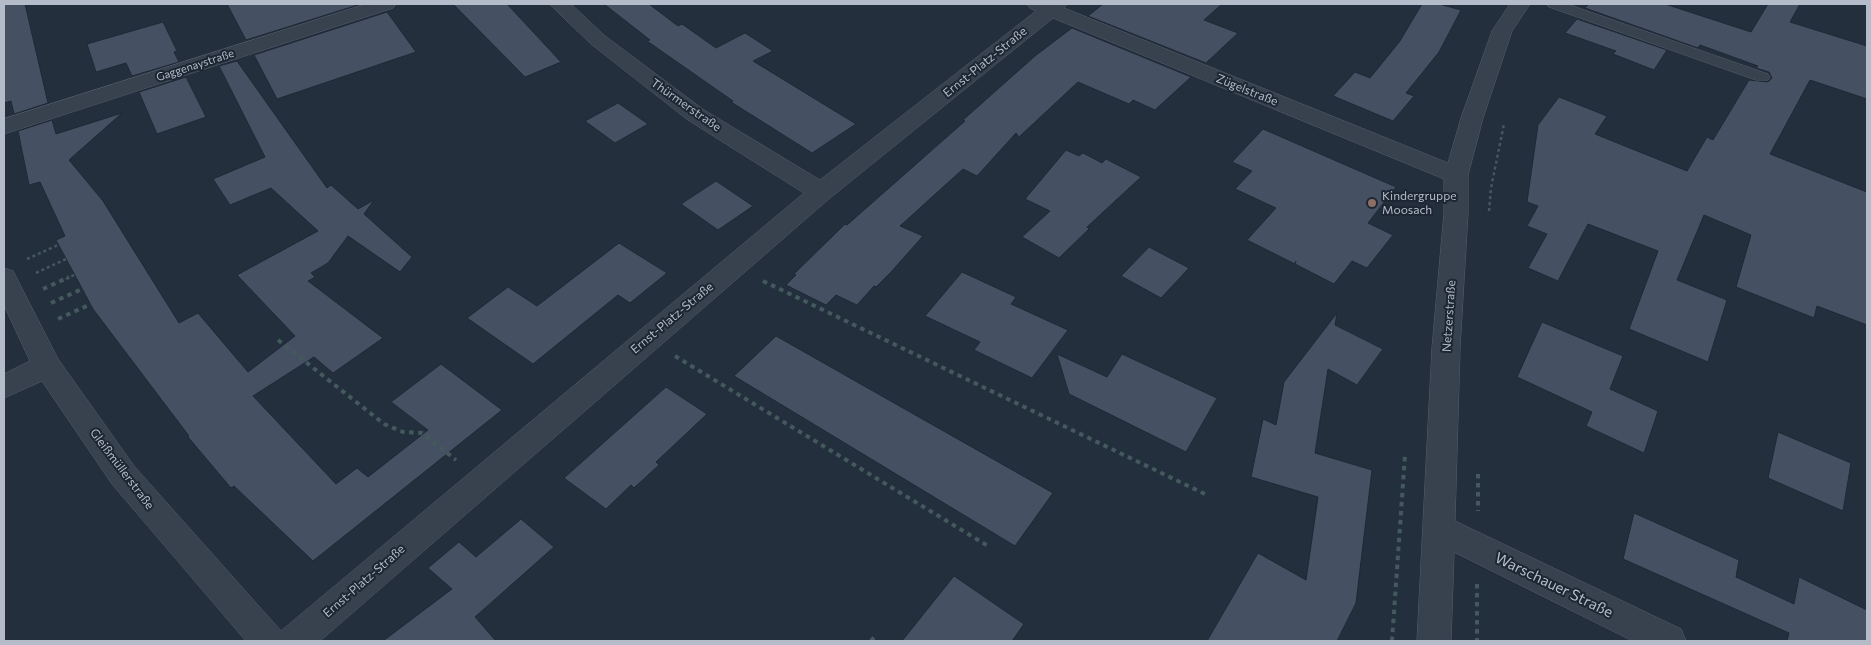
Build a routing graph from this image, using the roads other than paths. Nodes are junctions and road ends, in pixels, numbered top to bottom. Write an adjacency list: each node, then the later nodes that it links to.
1 (386, 4): 7 (street, Gaggenaystraße)
2 (560, 4): 9 (street, Thürmerstraße)
3 (1520, 4): 8 (street, Netzerstraße)
4 (1554, 4): 6 (lane)
5 (1048, 6): 8 (street, Zügelstraße); 9 (street, Ernst-Platz-Straße)
6 (1762, 77)
7 (4, 127)
8 (1456, 175): 13 (street, Netzerstraße)
9 (821, 192): 15 (street, Ernst-Platz-Straße)
10 (4, 278): 11 (street, Gleißmüllerstraße)
11 (47, 366): 12 (street); 14 (street, Gleißmüllerstraße)
12 (4, 386)
13 (1439, 529): 16 (street, Netzerstraße); 17 (street, Warschauer Straße)
14 (268, 641)
15 (294, 641)
16 (1434, 641)
17 (1669, 641)

